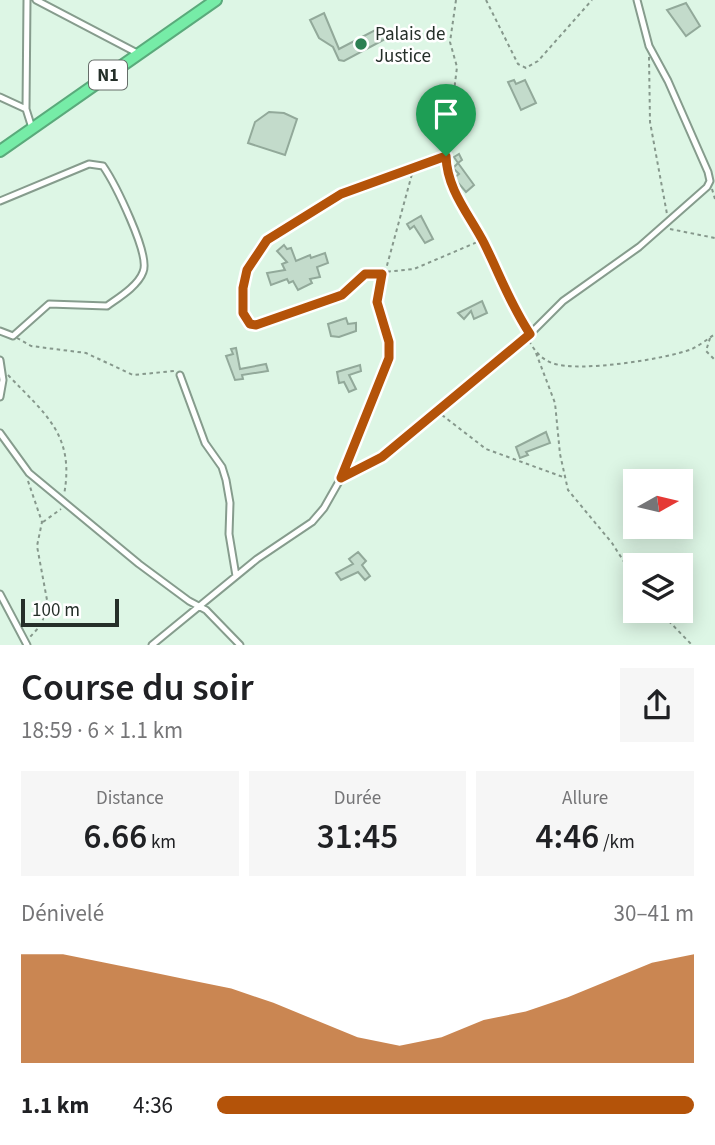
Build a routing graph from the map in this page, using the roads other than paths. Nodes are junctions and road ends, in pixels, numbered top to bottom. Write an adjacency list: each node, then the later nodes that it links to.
1 (27, 0): 7 (street)
2 (36, 0): 5 (street)
3 (216, 0): 5 (highway, N1)
4 (637, 0): 10 (street)
5 (139, 54): 8 (highway, N1)
6 (0, 97): 7 (street)
7 (26, 109): 8 (street)
8 (32, 128): 9 (highway, N1)
9 (0, 152)
10 (712, 181): 17 (street)
11 (0, 201): 12 (street)
12 (0, 331)
13 (0, 360): 15 (street)
14 (180, 375): 17 (street)
15 (0, 397)
16 (0, 433): 19 (street)
17 (236, 577): 19 (street)
18 (0, 594): 20 (street)
19 (198, 606): 21 (street); 22 (street)
20 (26, 643)
21 (152, 645)
22 (240, 645)

